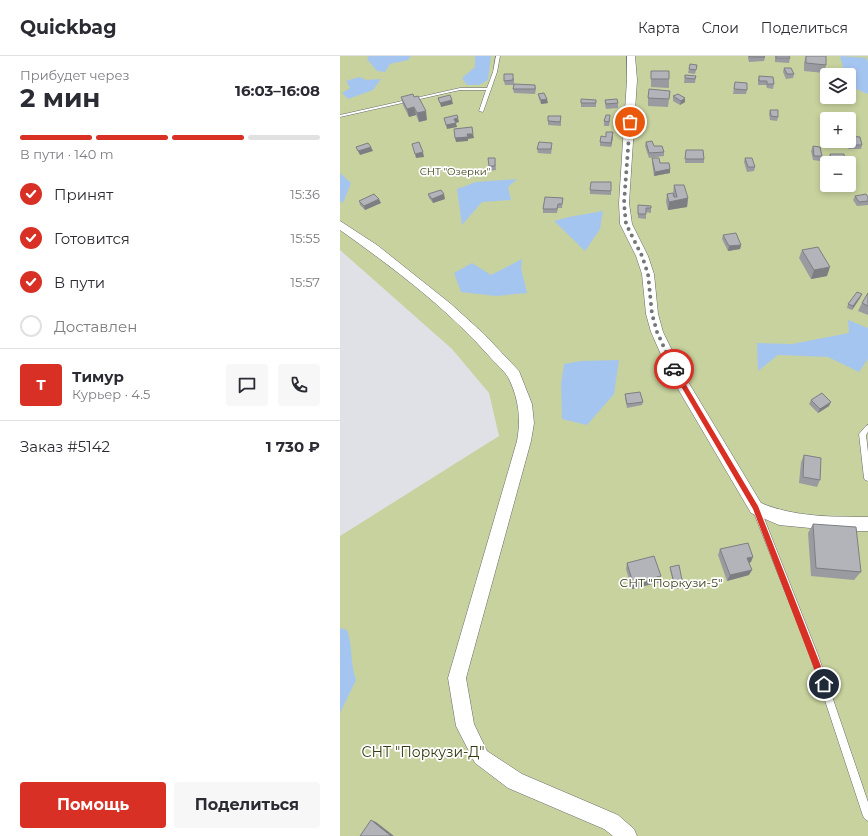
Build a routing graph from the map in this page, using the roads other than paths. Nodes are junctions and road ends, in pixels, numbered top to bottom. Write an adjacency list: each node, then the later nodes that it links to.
1 (498, 56): 3 (lane)
2 (631, 56): 9 (street)
3 (489, 89): 4 (lane); 5 (lane)
4 (481, 111)
5 (340, 116)
6 (340, 225): 12 (street)
7 (868, 428): 8 (lane)
8 (868, 478)
9 (756, 508): 10 (street); 11 (lane)
10 (868, 524)
11 (868, 816)
12 (627, 836)

